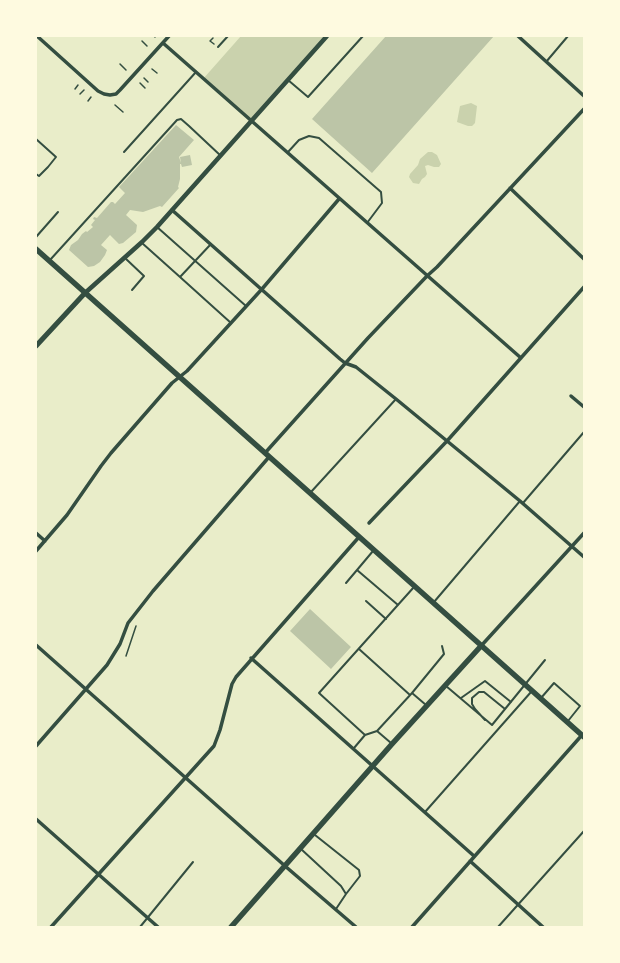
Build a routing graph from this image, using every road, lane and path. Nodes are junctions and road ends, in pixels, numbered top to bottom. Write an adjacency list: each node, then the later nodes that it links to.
1 (37, 36): 10 (street)
2 (169, 36): 10 (street)
3 (228, 36): 13 (lane)
4 (327, 36): 21 (street)
5 (363, 36): 21 (lane)
6 (518, 36): 14 (street)
7 (568, 36): 14 (lane)
8 (213, 38): 11 (path)
9 (142, 41): 12 (path)
10 (163, 43): 18 (street)
11 (214, 44)
12 (147, 46)
13 (218, 47)
14 (546, 62): 30 (street)
15 (120, 64): 17 (path)
16 (152, 69): 19 (path)
17 (126, 70)
18 (196, 72): 35 (street); 37 (lane)
19 (157, 73)
20 (144, 78): 22 (path)
21 (288, 80): 35 (street)
22 (148, 82)
23 (140, 83): 25 (path)
24 (78, 85): 26 (path)
25 (145, 88)
26 (75, 89)
27 (84, 90): 28 (path)
28 (80, 94)
29 (91, 96): 31 (path)
30 (584, 96)
31 (88, 101)
32 (115, 105): 34 (path)
33 (584, 109): 41 (street)
34 (123, 112)
35 (252, 121): 38 (street); 39 (street)
36 (36, 139): 40 (lane)
37 (124, 152)
38 (287, 153): 42 (street); 45 (lane)
39 (221, 156): 43 (street); 53 (lane)
40 (36, 174)
41 (510, 188): 52 (street); 55 (street)
42 (339, 199): 45 (street); 58 (street)
43 (172, 210): 46 (street); 49 (street)
44 (58, 212): 47 (lane)
45 (367, 224): 55 (street)
46 (157, 227): 48 (street); 54 (lane)
47 (36, 237)
48 (142, 242): 51 (street); 56 (lane)
49 (211, 244): 54 (lane); 58 (street)
50 (36, 249): 53 (main road)
51 (124, 257): 59 (lane); 60 (street)
52 (584, 259)
53 (50, 261): 60 (main road)
54 (196, 261): 56 (lane); 61 (lane)
55 (427, 276): 64 (street); 65 (street)
56 (180, 278): 62 (lane)
57 (584, 287): 64 (street)
58 (262, 289): 61 (street); 65 (street)
59 (132, 290)
60 (85, 293): 63 (main road); 66 (main road)
61 (246, 306): 62 (street)
62 (230, 323): 66 (street)
63 (36, 345)
64 (521, 358): 71 (street)
65 (345, 363): 68 (street); 72 (street)
66 (180, 378): 72 (main road); 79 (street)
67 (571, 396): 69 (street)
68 (396, 399): 71 (street); 73 (lane)
69 (584, 407)
70 (584, 432): 74 (lane)
71 (447, 441): 74 (street); 75 (street)
72 (267, 455): 73 (main road); 101 (street)
73 (310, 493): 78 (main road)
74 (521, 502): 80 (street); 88 (lane)
75 (369, 523)
76 (36, 533): 79 (street)
77 (584, 533): 80 (street)
78 (359, 537): 81 (main road); 97 (street)
79 (44, 541): 82 (street)
80 (572, 547): 83 (street); 94 (street)
81 (374, 550): 84 (lane); 86 (main road)
82 (36, 551)
83 (584, 557)
84 (357, 570): 85 (lane); 89 (lane)
85 (346, 583)
86 (414, 587): 88 (main road); 89 (lane)
87 (366, 601): 90 (lane)
88 (433, 603): 94 (main road)
89 (398, 605): 90 (lane)
90 (386, 619): 95 (lane)
91 (136, 626): 96 (path)
92 (36, 645): 101 (street)
93 (442, 646): 103 (lane)
94 (481, 646): 99 (main road); 100 (main road)
95 (359, 649): 103 (lane); 114 (lane)
96 (126, 656)
97 (251, 658): 118 (street); 120 (street)
98 (545, 660): 99 (lane)
99 (525, 684): 102 (main road); 106 (lane)
100 (445, 686): 104 (lane); 107 (main road)
101 (86, 690): 117 (street); 120 (street)
102 (533, 691): 105 (main road); 112 (lane)
103 (411, 694): 107 (lane); 113 (lane)
104 (461, 698): 106 (lane); 109 (lane)
105 (541, 698): 110 (main road); 110 (lane)
106 (511, 702): 108 (lane)
107 (427, 706): 116 (main road)
108 (506, 709): 109 (lane); 111 (lane)
109 (486, 721): 111 (lane)
110 (567, 722): 115 (main road)
111 (492, 726): 112 (lane)
112 (498, 730): 121 (lane)
113 (377, 731): 114 (lane); 116 (lane)
114 (365, 735): 118 (lane)
115 (583, 735): 126 (street)
116 (392, 744): 119 (main road)
117 (36, 746)
118 (353, 749): 119 (street)
119 (373, 766): 121 (street); 124 (main road)
120 (186, 777): 129 (street); 130 (street)
121 (425, 812): 126 (street)
122 (36, 819): 130 (street)
123 (584, 831): 132 (lane)
124 (314, 834): 125 (main road); 131 (lane)
125 (300, 848): 129 (main road); 131 (lane)
126 (474, 856): 128 (street)
127 (193, 862): 134 (lane)
128 (470, 862): 132 (street); 140 (street)
129 (285, 866): 133 (street); 138 (main road)
130 (99, 874): 134 (street); 135 (street)
131 (346, 894): 133 (lane)
132 (518, 904): 141 (lane); 142 (street)
133 (336, 909): 139 (street)
134 (148, 918): 136 (lane); 137 (street)
135 (50, 927)
136 (140, 927)
137 (158, 927)
138 (231, 927)
139 (356, 927)
140 (412, 927)
141 (498, 927)
142 (543, 927)

